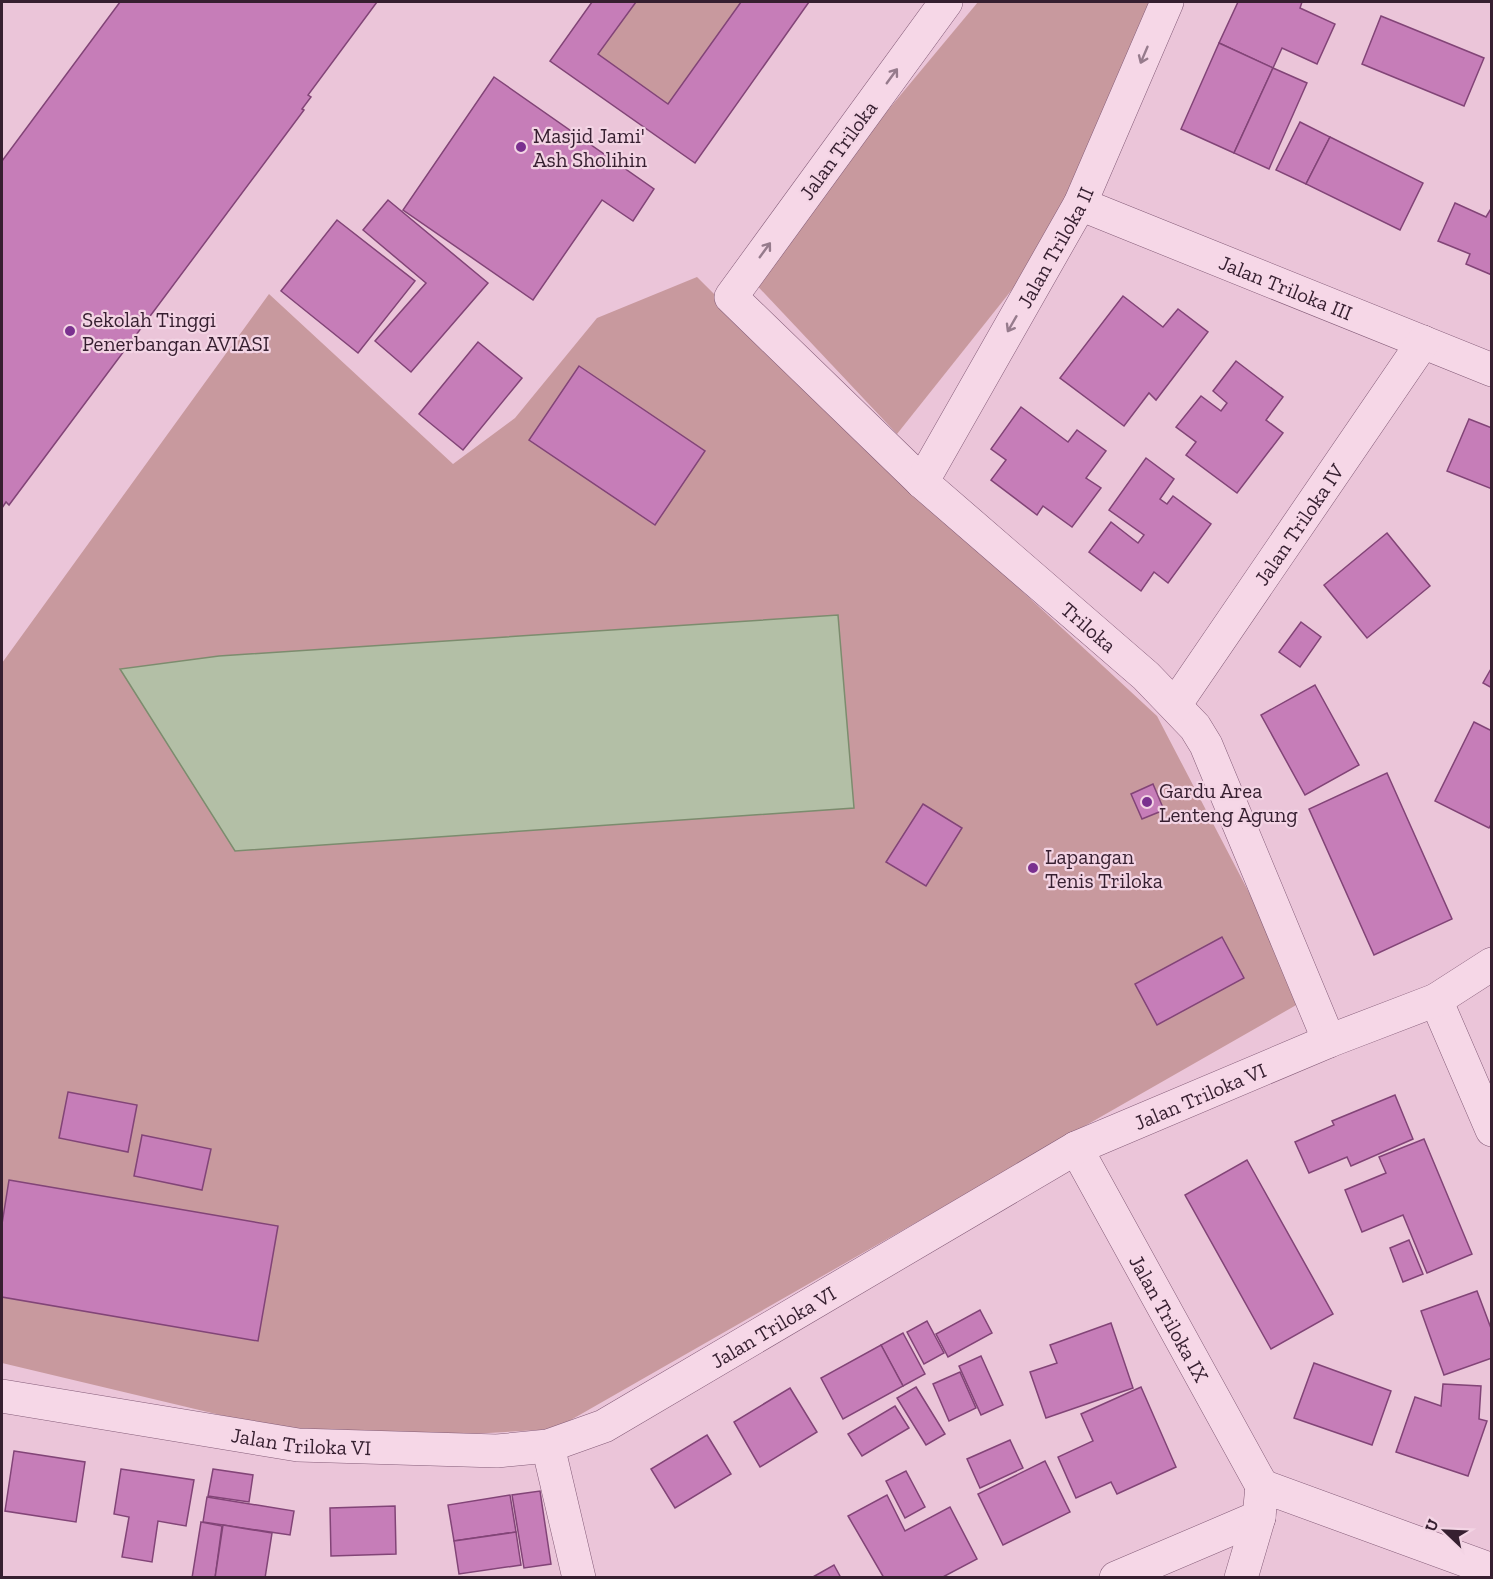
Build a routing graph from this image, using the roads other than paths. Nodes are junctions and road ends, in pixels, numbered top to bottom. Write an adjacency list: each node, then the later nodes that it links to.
1 (946, 2): 4 (street, Jalan Triloka, one-way to 1)
2 (1167, 2): 3 (street, Jalan Triloka II, one-way to 3)
3 (1080, 204): 5 (street, Jalan Triloka III); 7 (street, Jalan Triloka II, one-way to 7)
4 (731, 297): 7 (street, Triloka)
5 (1423, 342): 6 (street, Jalan Triloka III); 8 (street, Jalan Triloka IV)
6 (1491, 370)
7 (922, 482): 8 (street, Triloka)
8 (1175, 705): 11 (street, Triloka)
9 (1491, 964): 10 (street, Jalan Triloka VI)
10 (1436, 1000): 11 (street, Jalan Triloka VI); 12 (street)
11 (1329, 1041): 13 (street, Jalan Triloka VI)
12 (1491, 1130)
13 (1076, 1148): 15 (street, Jalan Triloka VI); 16 (street, Jalan Triloka IX)
14 (2, 1396): 15 (street, Jalan Triloka VI)
15 (548, 1446): 18 (street)
16 (1261, 1502): 17 (street); 19 (street); 20 (street)
17 (1491, 1570)
18 (579, 1578)
19 (1116, 1578)
20 (1241, 1578)

